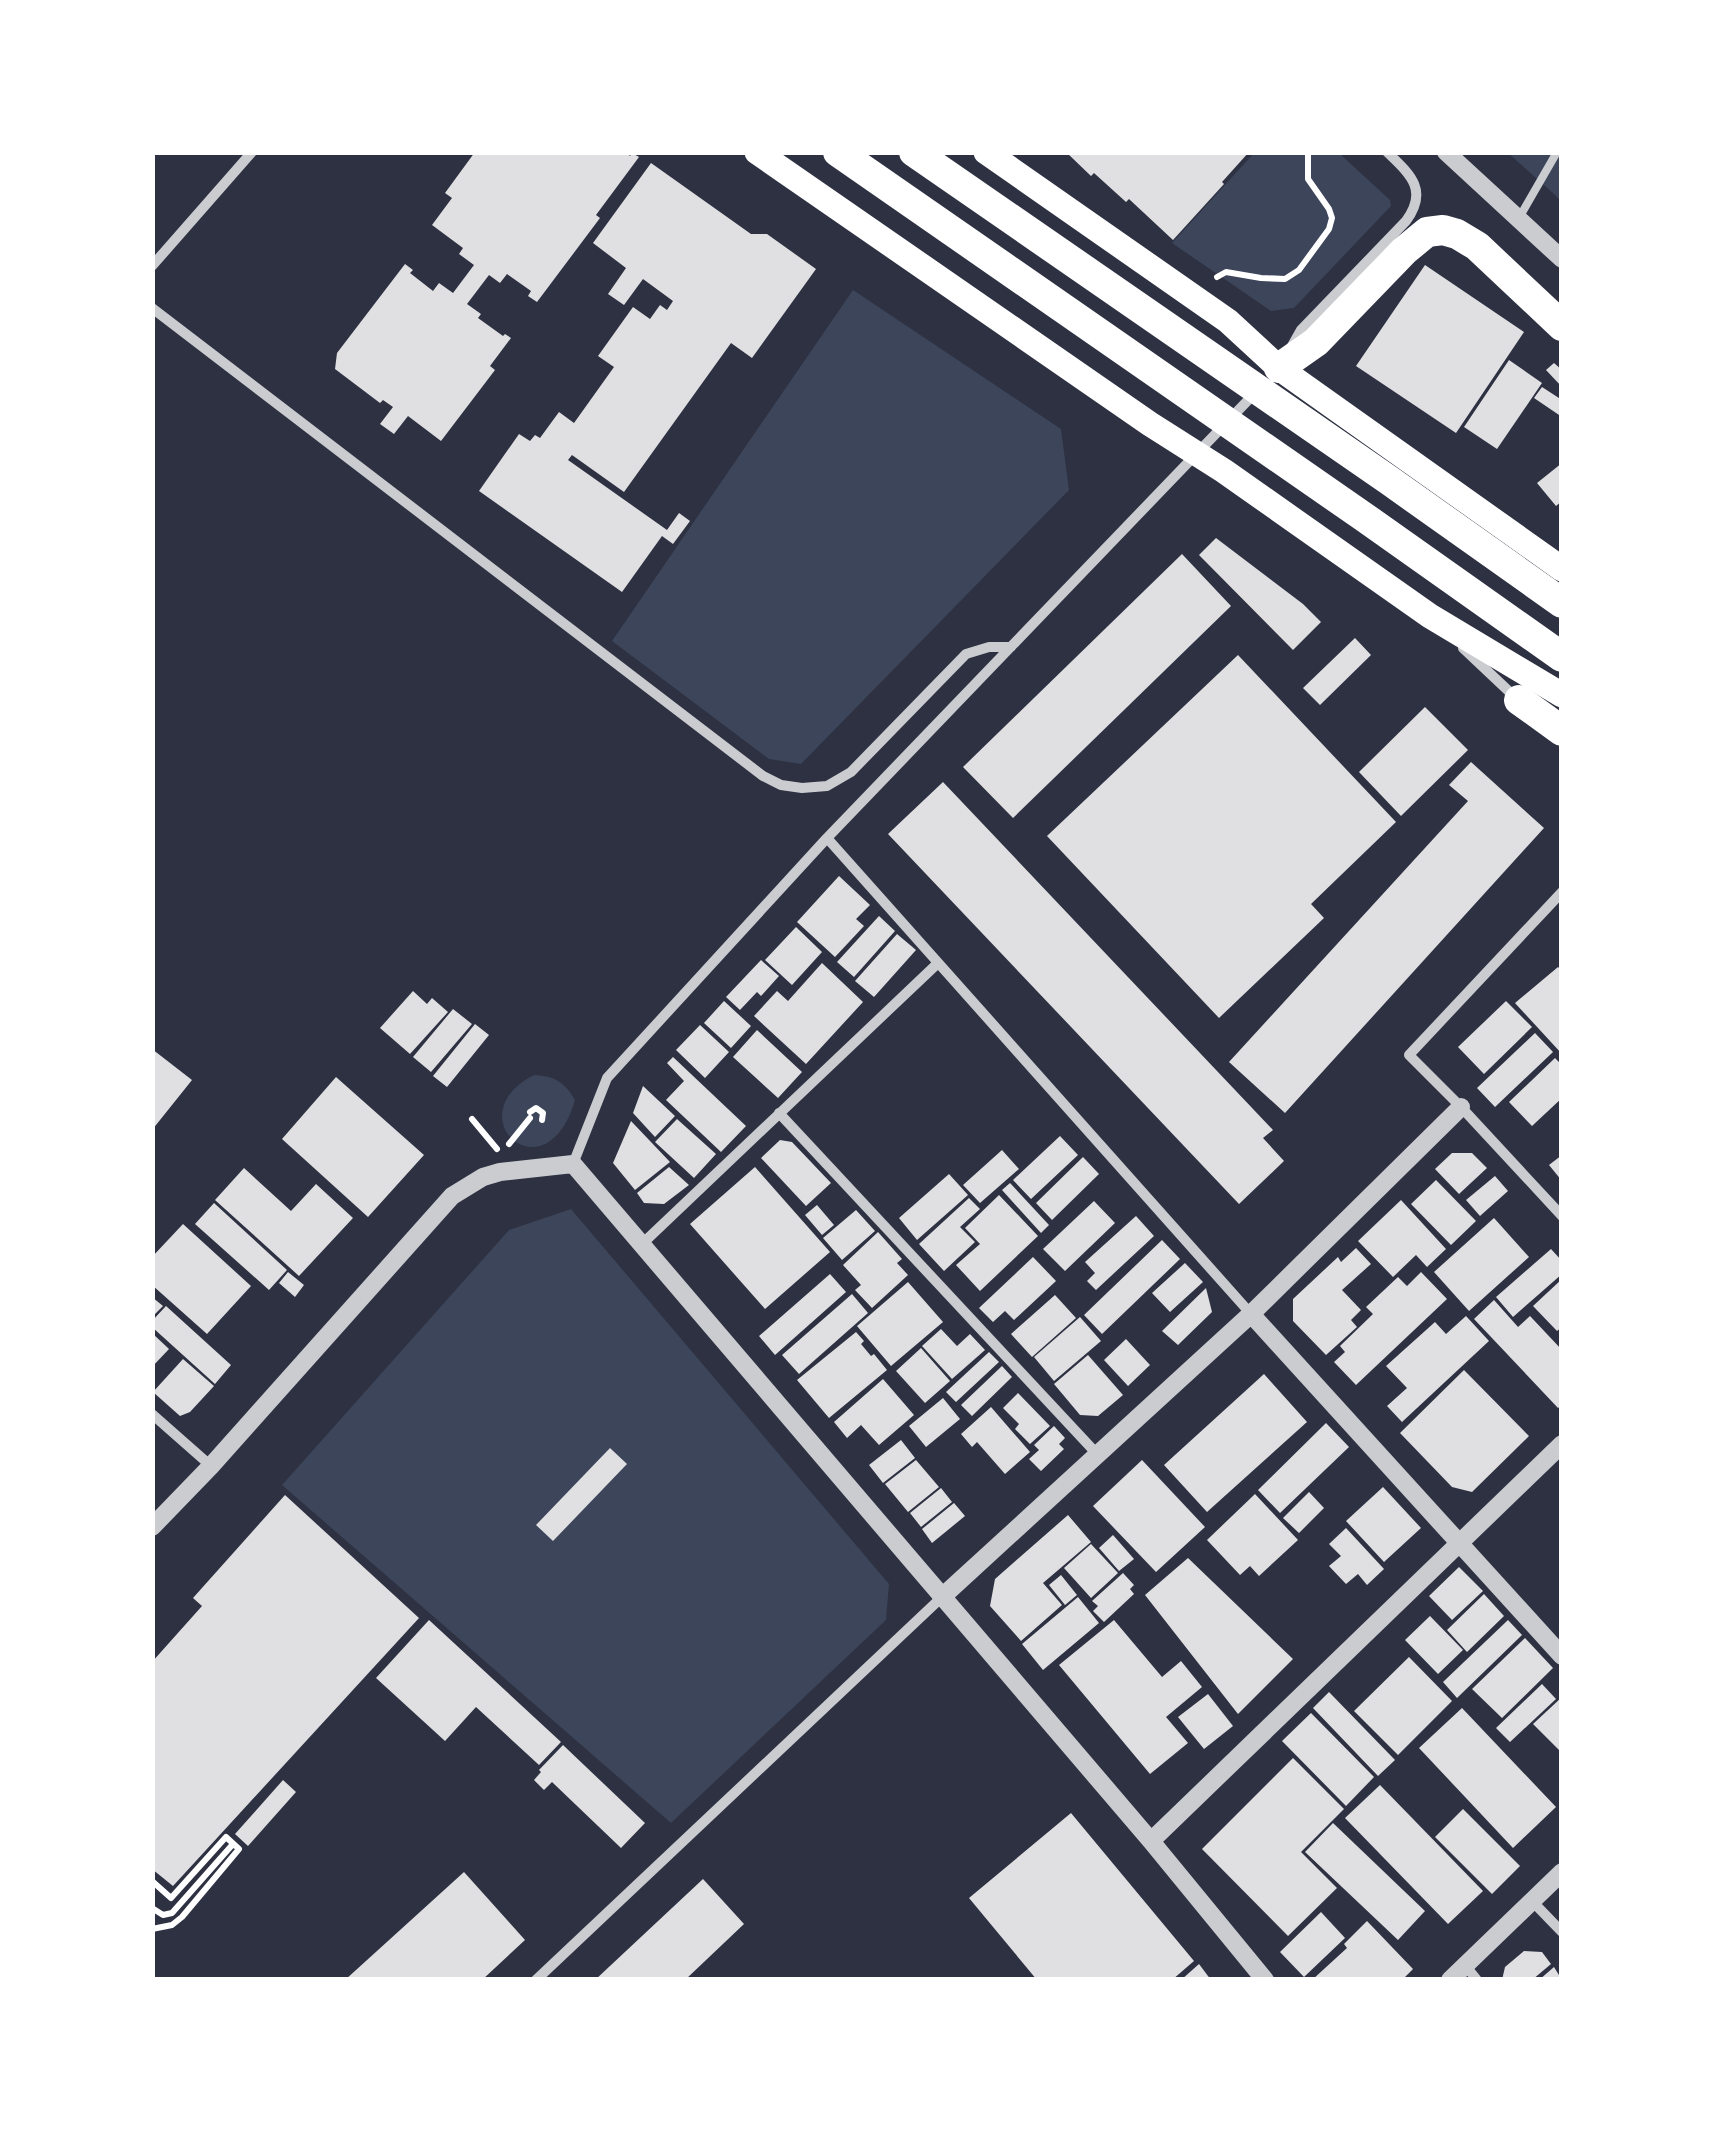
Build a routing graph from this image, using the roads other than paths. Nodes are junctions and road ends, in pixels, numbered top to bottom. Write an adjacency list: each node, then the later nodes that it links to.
1 (252, 152): 11 (street)
2 (756, 152): 15 (main road)
3 (838, 152): 20 (highway)
4 (914, 152): 17 (highway)
5 (986, 152): 14 (main road)
6 (1386, 152): 14 (street)
7 (1446, 152): 9 (street)
8 (1557, 152): 9 (lane)
9 (1518, 220): 10 (street)
10 (1562, 260)
11 (152, 266)
12 (152, 308): 19 (street)
13 (1554, 319): 14 (highway)
14 (1279, 368): 15 (street); 16 (main road)
15 (1196, 453): 18 (main road); 19 (street)
16 (1562, 570)
17 (1562, 603)
18 (1430, 616): 21 (main road); 22 (street)
19 (1010, 647): 25 (street)
20 (1562, 657)
21 (1562, 694)
22 (1519, 700): 23 (highway); 24 (street)
23 (1562, 731)
24 (1562, 746)
25 (826, 838): 27 (street); 30 (street)
26 (1562, 892): 28 (street)
27 (938, 962): 29 (street); 33 (street)
28 (1462, 1106): 31 (street); 33 (street)
29 (779, 1113): 32 (street); 36 (street)
30 (573, 1164): 32 (street); 37 (street)
31 (1562, 1216)
32 (640, 1245): 40 (street)
33 (1250, 1314): 36 (street); 39 (street)
34 (152, 1414): 37 (street)
35 (1562, 1444): 39 (street)
36 (1097, 1454): 40 (street)
37 (211, 1466): 38 (street)
38 (152, 1527)
39 (1460, 1544): 41 (street); 42 (street)
40 (942, 1597): 42 (street); 47 (street)
41 (1562, 1656)
42 (1151, 1841): 48 (street)
43 (1562, 1872): 44 (street)
44 (1532, 1901): 45 (street); 46 (street)
45 (1562, 1932)
46 (1471, 1972): 49 (street)
47 (536, 1980)
48 (1265, 1980)
49 (1450, 1980)

